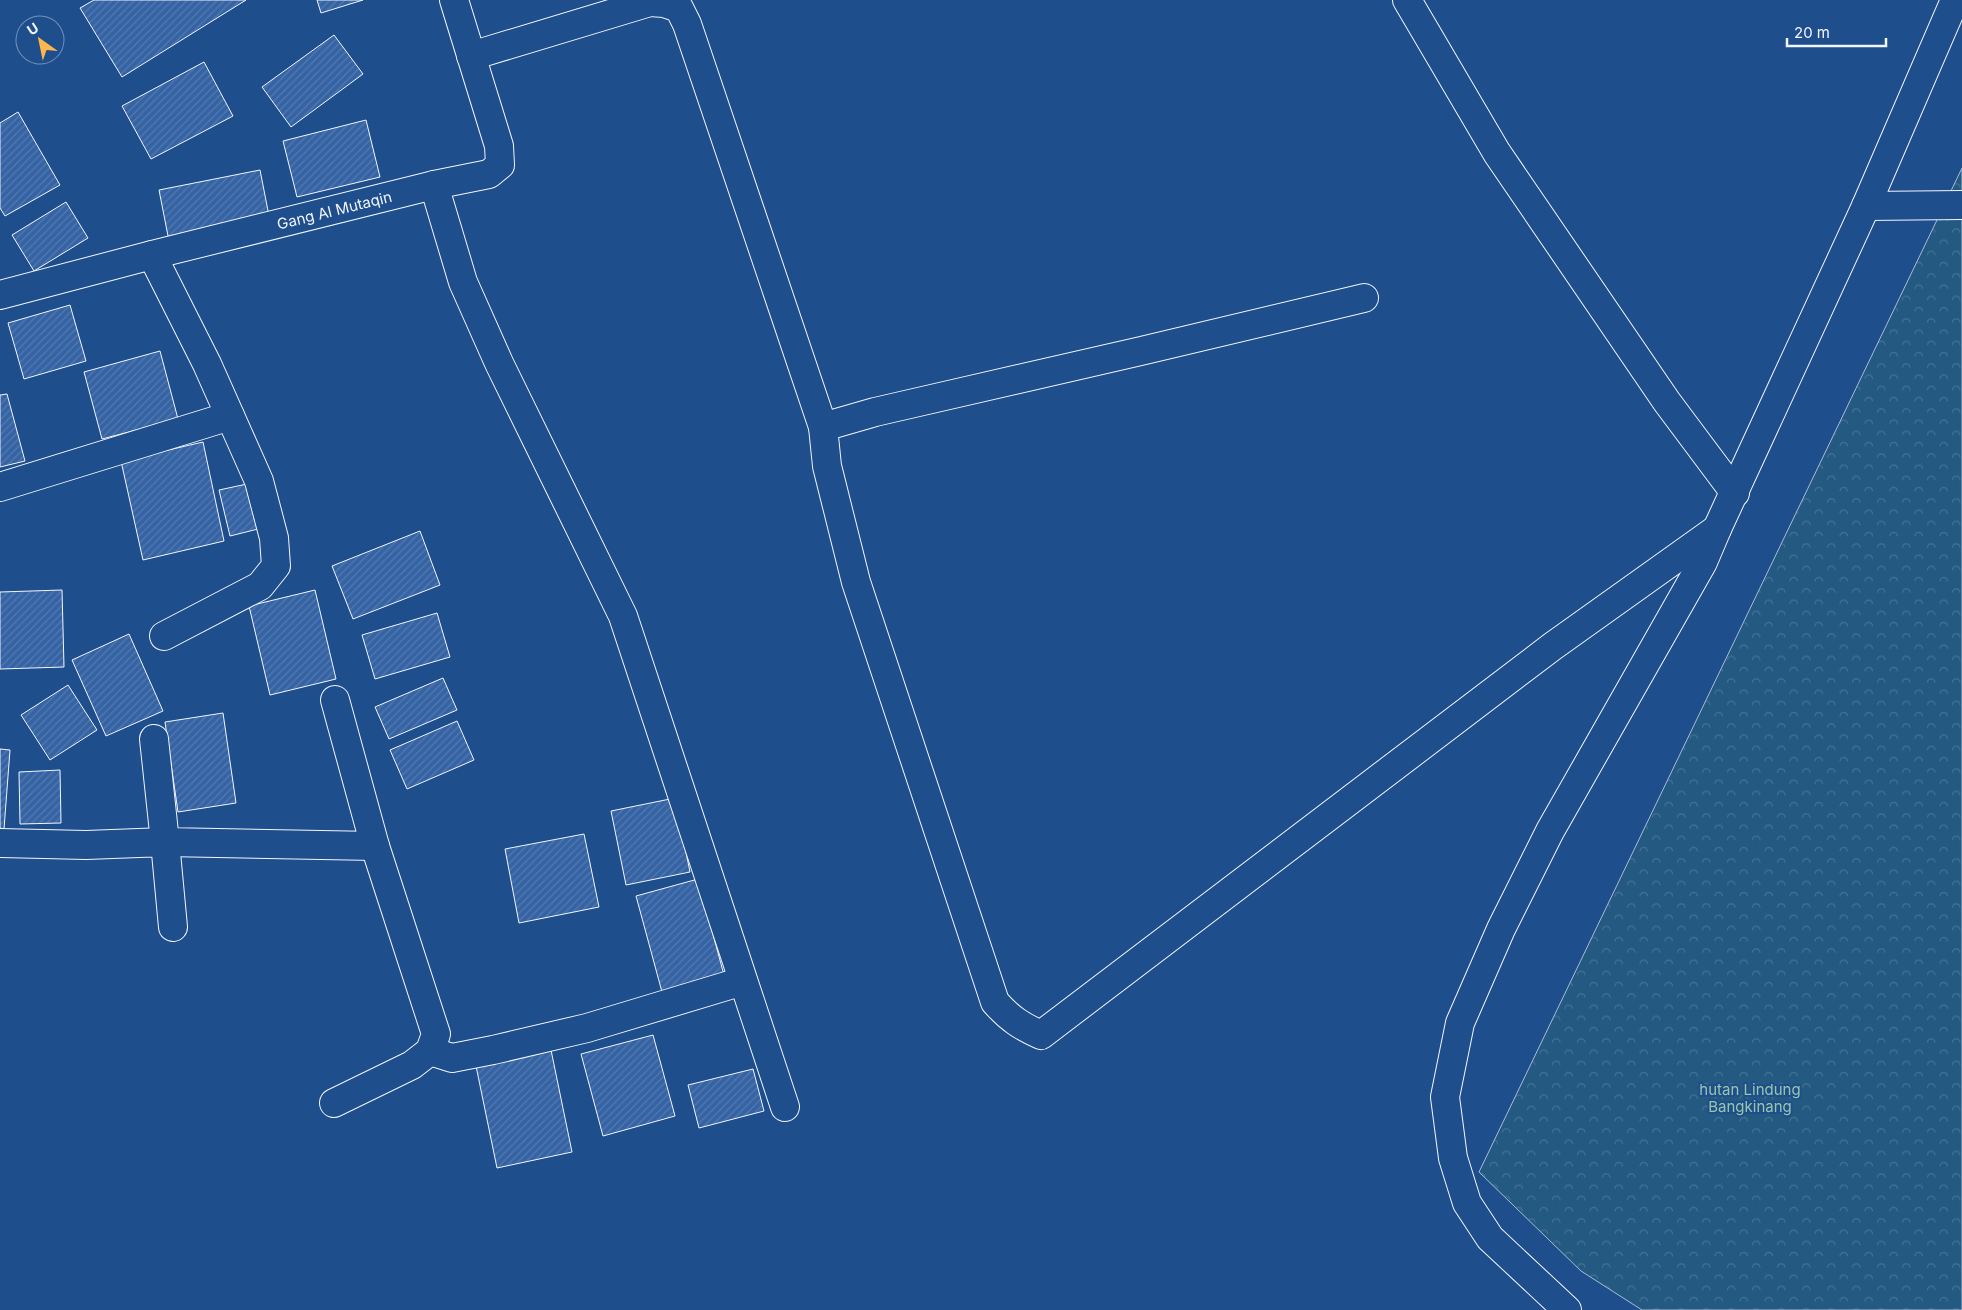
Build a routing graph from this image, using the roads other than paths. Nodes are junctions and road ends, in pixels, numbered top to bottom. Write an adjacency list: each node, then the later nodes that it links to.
1 (454, 0): 4 (street, Gang Al Mutaqin)
2 (1407, 0): 14 (street)
3 (1955, 0): 7 (street)
4 (471, 56): 5 (street, Gang Al Mutaqin); 12 (street)
5 (434, 185): 8 (street, Gang Al Mutaqin); 23 (street)
6 (1962, 205): 7 (street)
7 (1866, 206): 14 (street)
8 (152, 255): 9 (street, Gang Al Mutaqin); 11 (street)
9 (0, 295)
10 (1364, 298): 12 (street)
11 (230, 416): 13 (street); 16 (street)
12 (823, 427): 15 (street)
13 (0, 487)
14 (1735, 493): 15 (street)
15 (1717, 529): 27 (street)
16 (164, 636)
17 (335, 700): 21 (street)
18 (154, 739): 19 (street)
19 (165, 842): 20 (street); 21 (street); 22 (street)
20 (0, 844)
21 (375, 846): 24 (street)
22 (173, 927)
23 (743, 981): 24 (street); 26 (street)
24 (430, 1051): 25 (street)
25 (334, 1103)
26 (784, 1107)
27 (1567, 1310)

